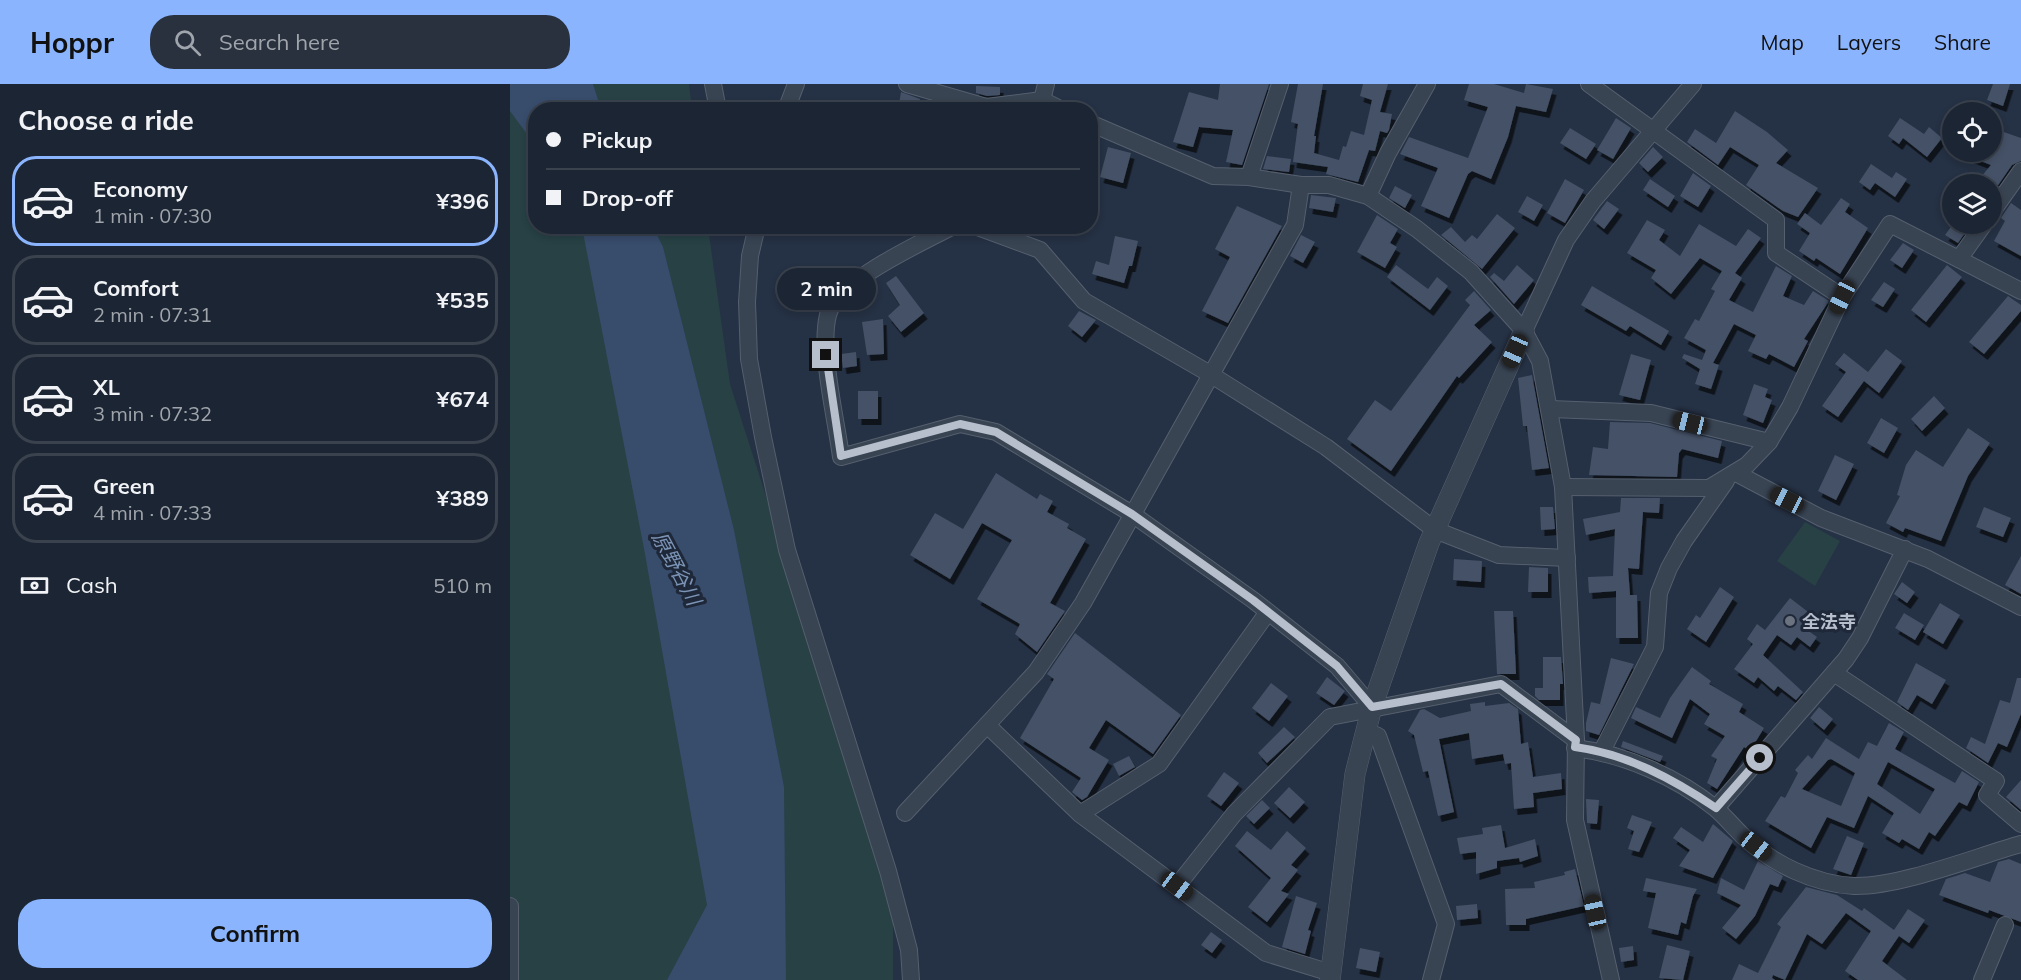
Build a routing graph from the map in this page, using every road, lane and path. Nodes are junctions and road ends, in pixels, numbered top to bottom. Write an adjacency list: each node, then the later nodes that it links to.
1 (713, 84): 9 (street)
2 (796, 84): 10 (street)
3 (907, 84): 11 (street)
4 (1280, 84): 16 (street)
5 (1427, 84): 18 (street)
6 (1589, 84): 14 (street)
7 (1693, 84): 14 (street)
8 (1044, 92): 12 (street)
9 (716, 102)
10 (789, 102)
11 (966, 102)
12 (1008, 102)
13 (1098, 126): 16 (street)
14 (1654, 130): 28 (street); 29 (street)
15 (2021, 171): 19 (street)
16 (1249, 177): 17 (street)
17 (1301, 185): 18 (street); 30 (street)
18 (1368, 196): 29 (street)
19 (2002, 198)
20 (746, 234): 25 (street)
21 (755, 234): 25 (street)
22 (938, 234): 35 (street)
23 (997, 234): 30 (street)
24 (1977, 234): 26 (street)
25 (750, 256): 57 (street)
26 (1959, 259): 27 (street); 28 (street)
27 (2021, 291)
28 (1842, 297): 32 (street)
29 (1524, 332): 31 (street); 36 (street)
30 (1210, 374): 35 (street); 36 (street)
31 (1551, 409): 32 (street); 34 (street)
32 (1769, 442): 33 (street)
33 (1732, 476): 34 (street); 37 (street); 46 (street)
34 (1563, 487): 38 (street)
35 (1132, 514): 40 (street); 43 (street)
36 (1435, 530): 38 (street); 42 (street)
37 (1905, 549): 39 (street); 41 (street)
38 (1567, 558): 45 (street)
39 (2021, 607)
40 (1268, 612): 42 (street); 49 (street)
41 (1834, 673): 47 (street); 50 (street)
42 (1372, 707): 44 (street); 45 (street); 52 (street)
43 (987, 725): 48 (street); 49 (street)
44 (1366, 730): 55 (street); 58 (street)
45 (1576, 744): 46 (street); 59 (street)
46 (1602, 751): 47 (street)
47 (1716, 808): 51 (street)
48 (905, 813)
49 (1080, 814): 52 (street)
50 (2021, 824)
51 (2021, 844)
52 (1177, 886): 55 (street)
53 (510, 906): 56 (street)
54 (2005, 925): 60 (street)
55 (1331, 976)
56 (510, 980)
57 (911, 980)
58 (1431, 980)
59 (1611, 980)
60 (1982, 980)

